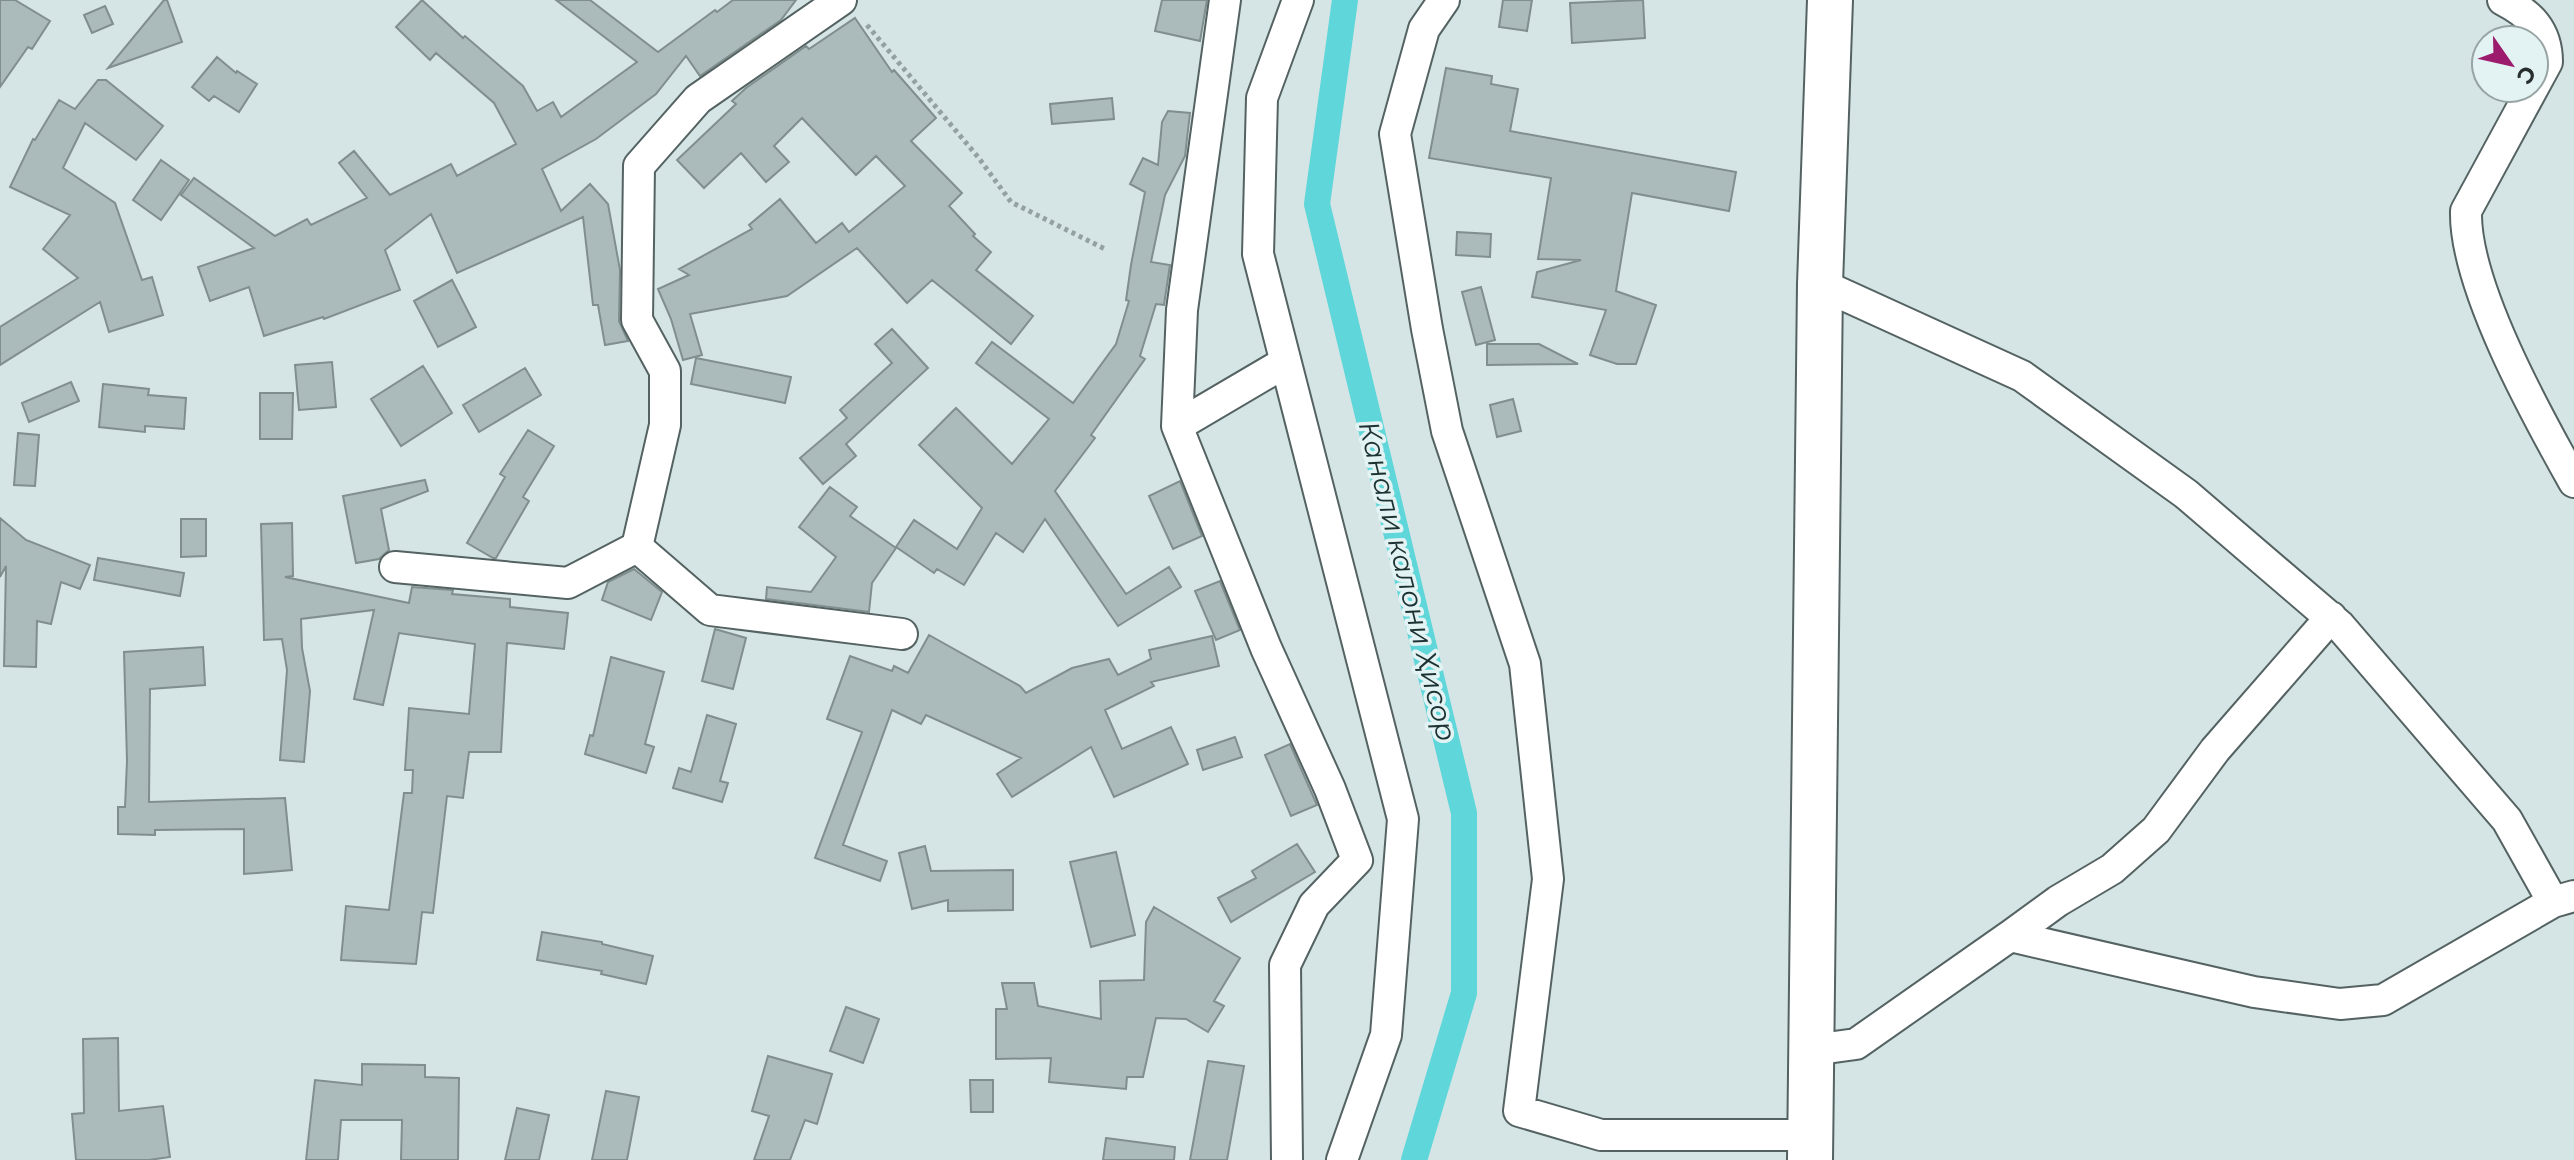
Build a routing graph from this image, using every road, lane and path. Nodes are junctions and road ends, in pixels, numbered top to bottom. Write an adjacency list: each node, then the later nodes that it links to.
1 (841, 0): 13 (street)
2 (1225, 0): 11 (street)
3 (1298, 0): 10 (street)
4 (1444, 0): 20 (street)
5 (1830, 0): 9 (main road)
6 (2503, 0): 12 (street)
7 (867, 25): 8 (path)
8 (1107, 250)
9 (1820, 284): 15 (street); 19 (main road)
10 (1284, 363): 11 (street); 22 (street)
11 (1177, 426): 21 (street)
12 (2574, 482)
13 (637, 547): 14 (street); 16 (street)
14 (395, 567)
15 (2331, 617): 17 (street); 18 (street)
16 (902, 634)
17 (2564, 899): 18 (street)
18 (2010, 936): 19 (street)
19 (1812, 1050): 20 (main road)
20 (1810, 1148)
21 (1287, 1160)
22 (1342, 1160)

